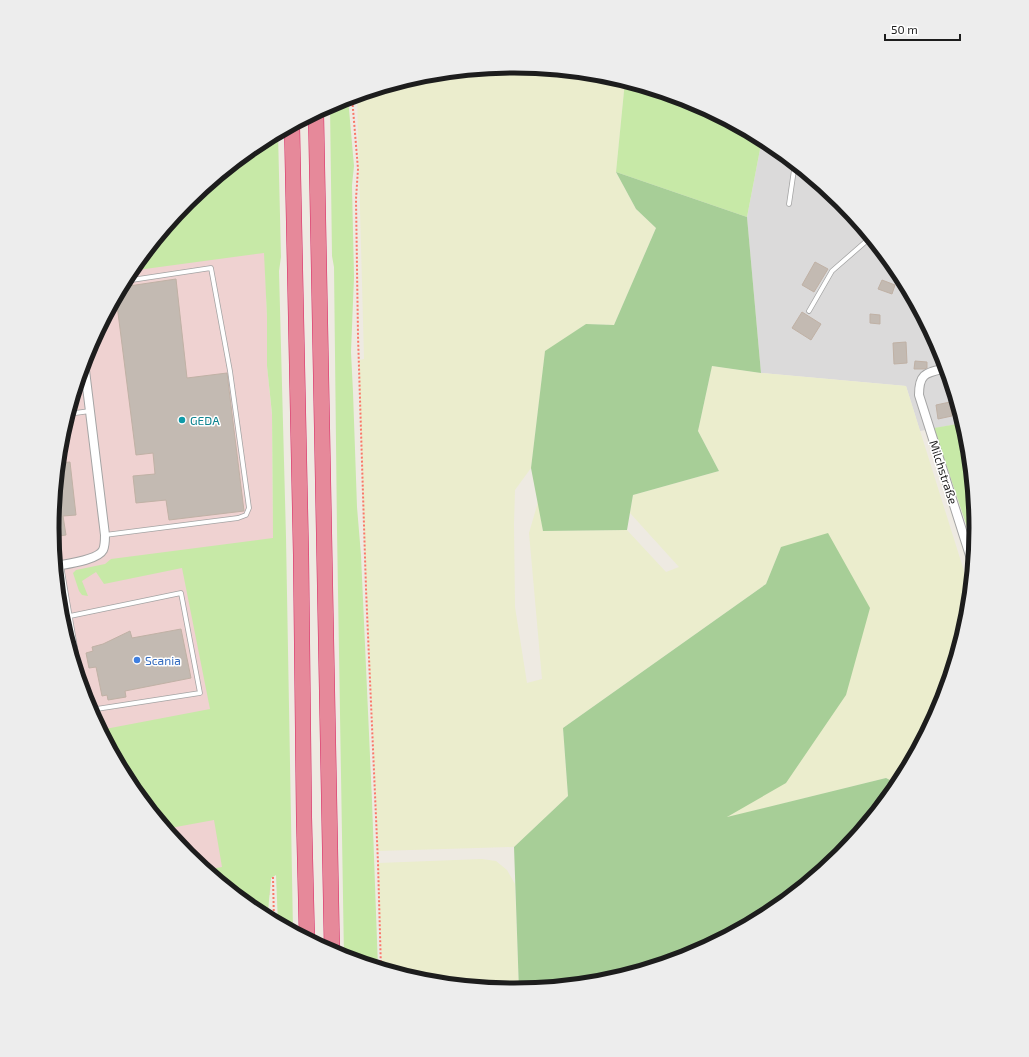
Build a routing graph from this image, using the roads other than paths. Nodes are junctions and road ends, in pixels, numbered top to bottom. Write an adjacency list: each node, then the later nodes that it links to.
1 (316, 119): 22 (highway)
2 (292, 131): 21 (highway)
3 (794, 169): 4 (lane)
4 (788, 204)
5 (867, 240): 7 (lane)
6 (133, 280): 14 (lane)
7 (809, 311)
8 (941, 369): 15 (street, Milchstraße)
9 (86, 375): 11 (street)
10 (82, 386): 11 (lane)
11 (87, 386): 12 (street)
12 (90, 412): 13 (lane); 14 (street)
13 (74, 413)
14 (105, 535): 16 (street)
15 (970, 541)
16 (61, 565)
17 (63, 586): 18 (lane)
18 (70, 616): 19 (lane); 20 (lane)
19 (75, 646)
20 (97, 709)
21 (308, 934)
22 (332, 945)

